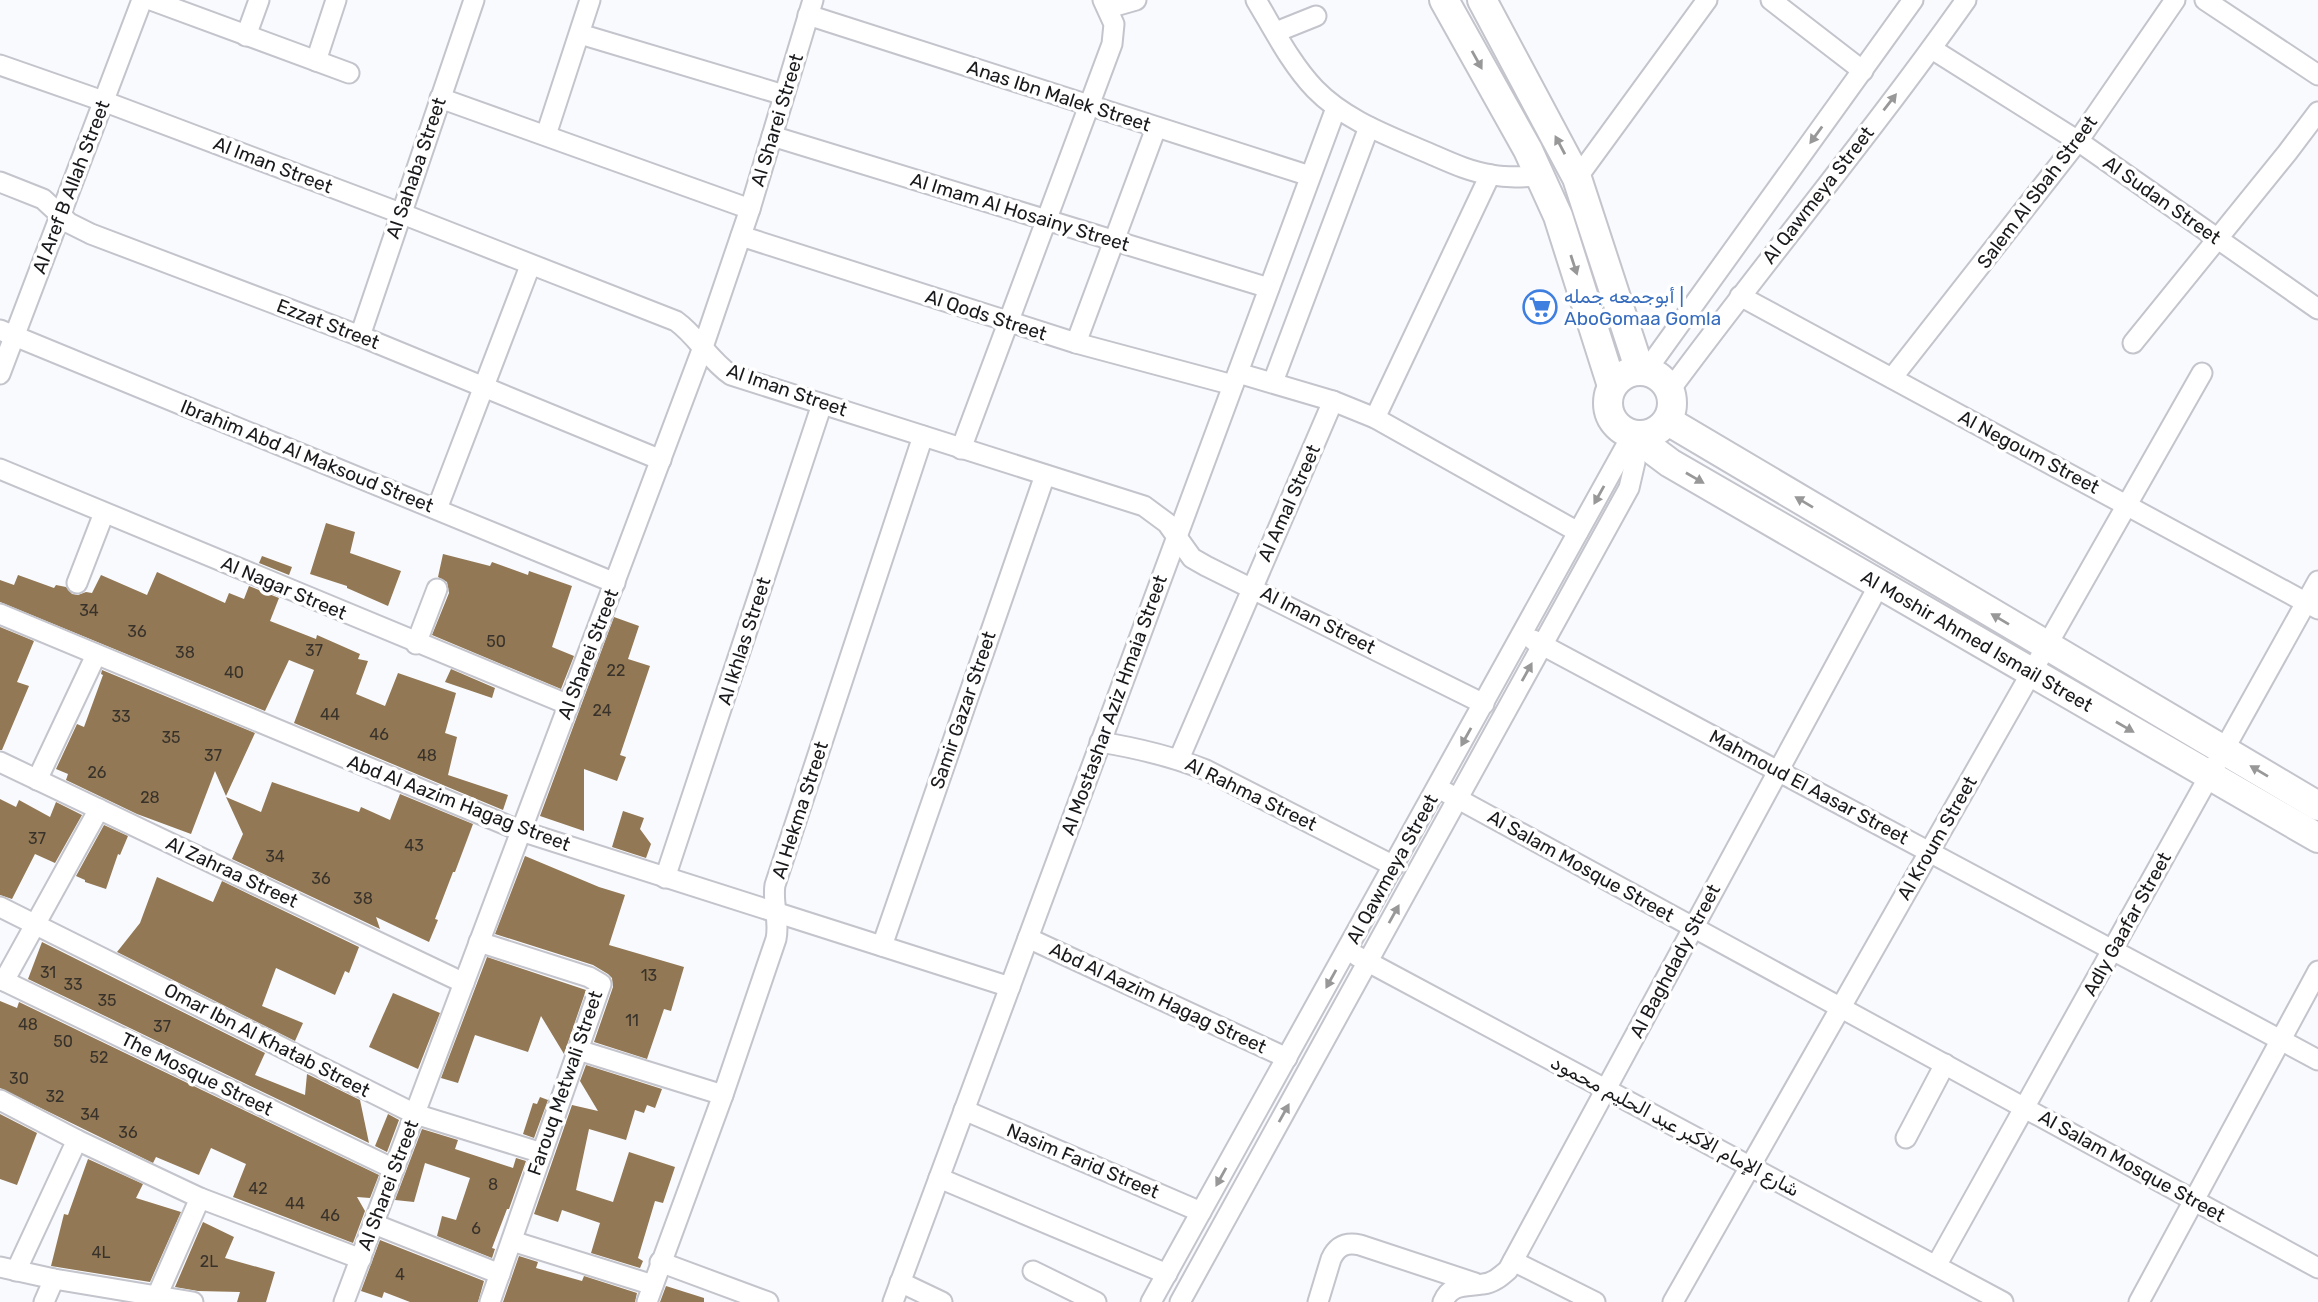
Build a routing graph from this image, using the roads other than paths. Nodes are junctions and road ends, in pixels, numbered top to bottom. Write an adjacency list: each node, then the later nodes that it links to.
1 (142, 0): 31 (street, Al Aref B Allah Street)
2 (151, 0): 22 (street)
3 (259, 0): 22 (street)
4 (336, 0): 24 (street)
5 (474, 0): 30 (street, Al Sahaba Street)
6 (590, 0): 21 (street)
7 (1136, 0): 17 (street)
8 (1256, 0): 20 (street)
9 (1444, 0): 42 (street, one-way to 42)
10 (1482, 0): 43 (street, one-way to 10)
11 (1707, 0): 43 (street)
12 (1771, 0): 26 (street)
13 (1913, 0): 26 (street, Al Qawmeya Street)
14 (1966, 0): 23 (street, Al Qawmeya Street)
15 (2175, 0): 39 (street, Salem Al Sbah Street)
16 (2205, 0): 28 (street)
17 (1105, 4): 32 (street)
18 (810, 8): 29 (street, Al Sharei Street); 32 (street, Anas Ibn Malek Street)
19 (1316, 16): 20 (street)
20 (1276, 32): 33 (street)
21 (580, 34): 29 (street); 37 (street)
22 (246, 36): 24 (street)
23 (1931, 49): 39 (street, Al Sudan Street); 54 (street, Al Qawmeya Street, one-way to 23)
24 (316, 61): 27 (street)
25 (0, 65): 31 (street, Al Iman Street)
26 (1863, 71): 62 (street, Al Qawmeya Street, one-way to 62)
27 (349, 73)
28 (2318, 75)
29 (784, 95): 38 (street, Al Sharei Street)
30 (440, 98): 37 (street); 46 (street, Al Sahaba Street)
31 (103, 102): 46 (street, Al Iman Street); 47 (street, Al Aref B Allah Street)
32 (1089, 106): 36 (street, Anas Ibn Malek Street); 48 (street)
33 (1336, 108): 35 (street); 41 (street, Al Mostashar Aziz Hmaia Street)
34 (2318, 112): 50 (street)
35 (1369, 127): 40 (street); 67 (street)
36 (1156, 128): 41 (street, Anas Ibn Malek Street); 51 (street)
37 (546, 135): 45 (street)
38 (772, 136): 45 (street, Al Sharei Street); 48 (street, Al Imam Al Hosainy Street)
39 (2078, 141): 50 (street, Al Sudan Street); 65 (street, Salem Al Sbah Street)
40 (1490, 175): 42 (street); 73 (street)
41 (1310, 176): 53 (street, Al Mostashar Aziz Hmaia Street)
42 (1540, 176): 69 (street, one-way to 69)
43 (1577, 178): 62 (street)
44 (0, 182): 47 (street, Ezzat Street)
45 (750, 209): 49 (street, Al Sharei Street)
46 (400, 213): 52 (street, Al Iman Street); 58 (street, Al Sahaba Street)
47 (60, 216): 57 (street, Al Aref B Allah Street); 58 (street, Ezzat Street)
48 (1046, 220): 51 (street, Al Imam Al Hosainy Street); 56 (street)
49 (741, 236): 56 (street, Al Qods Street); 61 (street, Al Sharei Street)
50 (2218, 239): 55 (street, Al Sudan Street); 60 (street)
51 (1113, 241): 53 (street, Al Imam Al Hosainy Street); 59 (street)
52 (530, 266): 61 (street, Al Iman Street); 68 (street)
53 (1269, 288): 66 (street, Al Mostashar Aziz Hmaia Street)
54 (1740, 296): 65 (street, Al Negoum Street); 70 (street, Al Qawmeya Street)
55 (2318, 309)
56 (1008, 322): 59 (street, Al Qods Street); 77 (street)
57 (7, 333): 64 (street, Al Aref B Allah Street); 82 (street, Ibrahim Abd Al Maksoud Street)
58 (360, 336): 68 (street, Ezzat Street)
59 (1076, 343): 66 (street, Al Qods Street)
60 (2133, 343)
61 (703, 347): 72 (street, Al Iman Street); 78 (street, Al Sharei Street)
62 (1643, 371): 69 (street); 70 (street)
63 (2202, 373): 81 (street, Al Kroum Street)
64 (0, 374)
65 (1892, 378): 81 (street, Al Negoum Street)
66 (1235, 379): 67 (street, Al Qods Street); 85 (street, Al Mostashar Aziz Hmaia Street)
67 (1273, 382): 71 (street, Al Qods Street)
68 (484, 387): 78 (street, Ezzat Street); 82 (street)
69 (1612, 387): 76 (street)
70 (1670, 390): 74 (street)
71 (1333, 401): 73 (street, Al Qods Street); 90 (street, Al Amal Street)
72 (822, 404): 75 (street, Al Iman Street); 117 (street, Al Ikhlas Street)
73 (1375, 418): 84 (street, Al Qods Street)
74 (1668, 421): 76 (street); 97 (street, Al Moshir Ahmed Ismail Street, one-way to 74)
75 (923, 436): 77 (street, Al Iman Street); 119 (street, Al Hekma Street)
76 (1637, 436): 84 (street, Al Qawmeya Street, one-way to 84); 89 (street, Al Moshir Ahmed Ismail Street, one-way to 89); 96 (street, Al Qawmeya Street)
77 (961, 449): 80 (street, Al Iman Street)
78 (661, 460): 88 (street, Al Sharei Street)
79 (0, 469): 83 (street, Al Nagar Street)
80 (1045, 475): 85 (street, Al Iman Street); 124 (street, Samir Gazar Street)
81 (2127, 505): 92 (street, Al Negoum Street); 97 (street, Al Kroum Street)
82 (437, 509): 88 (street, Ibrahim Abd Al Maksoud Street)
83 (104, 513): 87 (street); 95 (street, Al Nagar Street)
84 (1578, 532): 94 (street, Al Qawmeya Street)
85 (1176, 534): 90 (street, Al Iman Street); 102 (street, Al Mostashar Aziz Hmaia Street)
86 (2318, 581): 92 (street, Adly Gaafar Street)
87 (76, 583)
88 (615, 583): 101 (street, Al Sharei Street)
89 (1879, 585): 99 (street, Al Moshir Ahmed Ismail Street); 106 (street, Al Baghdady Street)
90 (1252, 587): 100 (street, Al Iman Street); 104 (street, Al Amal Street)
91 (437, 589): 95 (street)
92 (2312, 606): 103 (street, Adly Gaafar Street)
93 (0, 614): 98 (street, Abd Al Aazim Hagag Street)
94 (1523, 634): 96 (street, Mahmoud El Aasar Street); 100 (street, Al Qawmeya Street)
95 (416, 644): 101 (street, Al Nagar Street)
96 (1542, 645): 106 (street, Mahmoud El Aasar Street); 110 (street, Al Qawmeya Street, one-way to 96)
97 (2046, 646): 99 (street, Al Kroum Street); 103 (street, Al Moshir Ahmed Ismail Street)
98 (96, 655): 108 (street); 113 (street, Abd Al Aazim Hagag Street)
99 (2031, 672): 107 (street, Al Moshir Ahmed Ismail Street, one-way to 107); 115 (street, Al Kroum Street)
100 (1484, 704): 109 (street, Al Qawmeya Street, one-way to 109)
101 (569, 705): 113 (street, Al Sharei Street)
102 (1100, 742): 104 (street, Al Rahma Street); 122 (street, Al Mostashar Aziz Hmaia Street)
103 (2223, 750): 107 (street, Adly Gaafar Street); 111 (street, Al Moshir Ahmed Ismail Street, one-way to 103)
104 (1179, 759): 116 (street, Al Rahma Street)
105 (0, 762): 108 (street, Al Zahraa Street)
106 (1778, 771): 115 (street, Mahmoud El Aasar Street); 121 (street, Al Baghdady Street)
107 (2209, 776): 114 (street, Al Moshir Ahmed Ismail Street); 126 (street, Adly Gaafar Street)
108 (37, 780): 112 (street, Al Zahraa Street)
109 (1438, 788): 110 (street, Al Salam Mosque Street); 116 (street, Al Qawmeya Street)
110 (1458, 799): 121 (street, Al Salam Mosque Street); 127 (street, Al Qawmeya Street, one-way to 110)
111 (2318, 806)
112 (99, 809): 120 (street); 130 (street, Al Zahraa Street)
113 (521, 831): 117 (street, Abd Al Aazim Hagag Street); 123 (street, Al Sharei Street)
114 (2318, 838)
115 (1929, 852): 126 (street, Mahmoud El Aasar Street); 132 (street, Al Kroum Street)
116 (1394, 866): 125 (street, Al Qawmeya Street)
117 (665, 878): 119 (street, Abd Al Aazim Hagag Street)
118 (0, 907): 120 (street, Omar Ibn Al Khatab Street)
119 (776, 913): 124 (street, Abd Al Aazim Hagag Street); 139 (street, Al Hekma Street)
120 (36, 924): 129 (street); 143 (street, Omar Ibn Al Khatab Street)
121 (1693, 927): 132 (street, Al Salam Mosque Street); 138 (street, Al Baghdady Street)
122 (1028, 938): 131 (street, Al Mostashar Aziz Hmaia Street); 135 (street, Abd Al Aazim Hagag Street)
123 (479, 942): 130 (street, Al Sharei Street); 134 (street, Farouq Metwali Street)
124 (882, 946): 131 (street, Abd Al Aazim Hagag Street)
125 (1347, 950): 127 (street, شارع الإمام الاكبر عبد الحليم محمود); 135 (street, Al Qawmeya Street, one-way to 135)
126 (2112, 950): 133 (street, Mahmoud El Aasar Street); 141 (street, Adly Gaafar Street)
127 (1368, 961): 138 (street, شارع الإمام الاكبر عبد الحليم محمود); 179 (street, Al Qawmeya Street, one-way to 127)
128 (2318, 971): 133 (street)
129 (2, 980): 148 (street, The Mosque Street)
130 (464, 983): 143 (street, Al Sharei Street)
131 (1010, 986): 142 (street, Al Mostashar Aziz Hmaia Street)
132 (1840, 1007): 137 (street, Al Salam Mosque Street); 147 (street, Al Kroum Street)
133 (2281, 1040): 136 (street, Mahmoud El Aasar Street); 151 (street)
134 (578, 1050): 139 (street); 146 (street, Farouq Metwali Street)
135 (1287, 1058): 152 (street, Al Qawmeya Street, one-way to 152)
136 (2318, 1060)
137 (1945, 1064): 141 (street, Al Salam Mosque Street); 144 (street)
138 (1606, 1089): 147 (street, شارع الإمام الاكبر عبد الحليم محمود); 156 (street, Al Baghdady Street)
139 (723, 1095): 157 (street, Al Hekma Street)
140 (0, 1100): 145 (street)
141 (2024, 1108): 151 (street, Al Salam Mosque Street); 158 (street, Adly Gaafar Street)
142 (964, 1110): 149 (street, Al Mostashar Aziz Hmaia Street); 152 (street, Nasim Farid Street)
143 (415, 1114): 146 (street, Omar Ibn Al Khatab Street); 148 (street, Al Sharei Street)
144 (1906, 1138)
145 (77, 1140): 150 (street); 160 (street)
146 (542, 1153): 154 (street, Farouq Metwali Street)
147 (1750, 1166): 158 (street, شارع الإمام الاكبر عبد الحليم محمود); 183 (street, Al Kroum Street)
148 (394, 1169): 153 (street, Al Sharei Street)
149 (939, 1178): 163 (street); 165 (street, Al Mostashar Aziz Hmaia Street)
150 (200, 1198): 155 (street); 169 (street)
151 (2194, 1200): 159 (street, Al Salam Mosque Street); 185 (street)
152 (1201, 1212): 163 (street, Al Qawmeya Street)
153 (374, 1224): 155 (street, Al Sharei Street); 162 (street)
154 (512, 1241): 162 (street, Farouq Metwali Street); 167 (street)
155 (361, 1259): 172 (street, Al Sharei Street)
156 (1513, 1261): 166 (street, Al Baghdady Street); 182 (street)
157 (660, 1262): 167 (street, Al Hekma Street); 174 (street)
158 (1936, 1266): 184 (street, شارع الإمام الاكبر عبد الحليم محمود)
159 (2318, 1268)
160 (8, 1269): 164 (street)
161 (1033, 1271): 177 (street)
162 (500, 1274): 173 (street, Farouq Metwali Street)
163 (1167, 1274): 178 (street, Al Qawmeya Street)
164 (54, 1279): 168 (street); 170 (street)
165 (900, 1282): 175 (street, Al Mostashar Aziz Hmaia Street); 176 (street)
166 (1481, 1285): 180 (street); 181 (street, Al Baghdady Street)
167 (650, 1294)
168 (106, 1295): 169 (street)
169 (157, 1296): 171 (street)
170 (44, 1302)
171 (193, 1302)
172 (344, 1302)
173 (490, 1302)
174 (768, 1302)
175 (893, 1302)
176 (942, 1302)
177 (1097, 1302)
178 (1151, 1302)
179 (1180, 1302)
180 (1318, 1302)
181 (1443, 1302)
182 (1595, 1302)
183 (1672, 1302)
184 (2003, 1302)
185 (2140, 1302)

